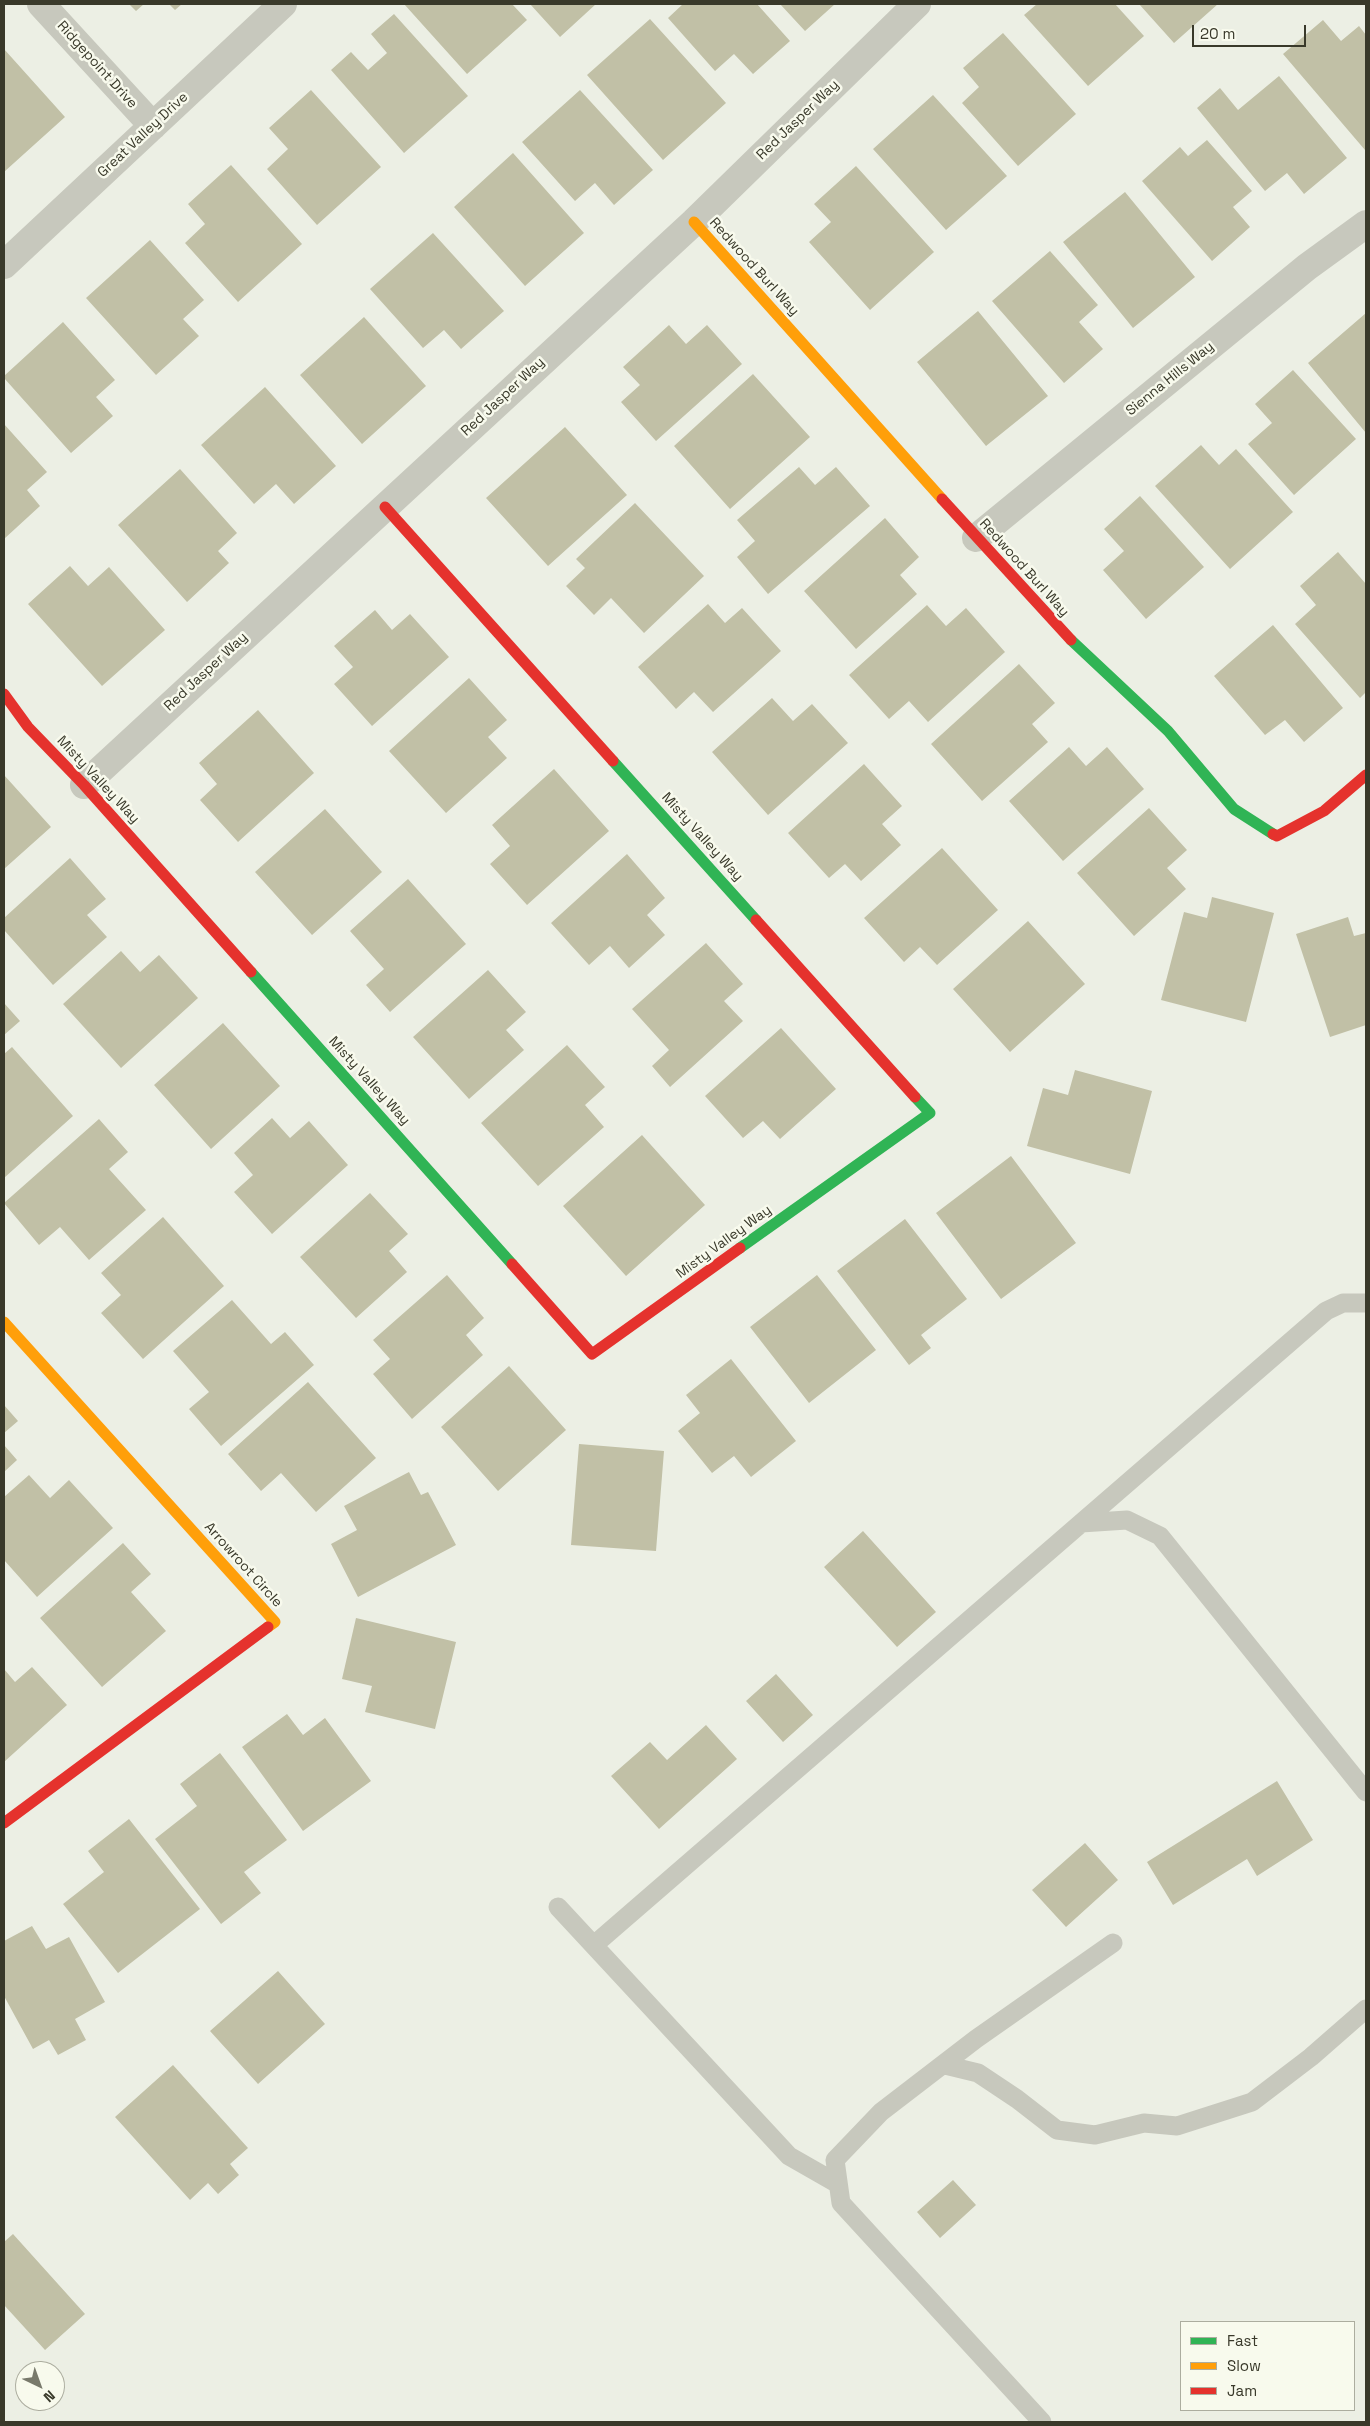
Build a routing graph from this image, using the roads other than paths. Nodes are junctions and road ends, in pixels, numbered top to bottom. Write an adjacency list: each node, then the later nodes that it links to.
1 (41, 4): 4 (street, Ridgepoint Drive)
2 (283, 4): 4 (street, Great Valley Drive)
3 (917, 4): 5 (street, Red Jasper Way)
4 (152, 126): 7 (street, Great Valley Drive)
5 (694, 222): 8 (street, Red Jasper Way); 9 (street, Redwood Burl Way)
6 (1366, 224): 9 (street, Sienna Hills Way)
7 (4, 265)
8 (385, 507): 12 (street, Red Jasper Way); 12 (street, Misty Valley Way)
9 (976, 538): 11 (street, Redwood Burl Way)
10 (4, 694): 12 (street, Misty Valley Way)
11 (1366, 775)
12 (84, 785)
13 (1366, 1303): 15 (lane)
14 (4, 1322): 17 (street, Arrowroot Circle)
15 (1081, 1523): 16 (lane); 20 (lane)
16 (1366, 1792)
17 (4, 1823)
18 (558, 1907): 20 (lane)
19 (1113, 1943): 22 (lane)
20 (594, 1945): 23 (lane)
21 (1366, 2009): 22 (lane)
22 (944, 2065): 23 (lane)
23 (838, 2184): 24 (lane)
24 (1042, 2422)

